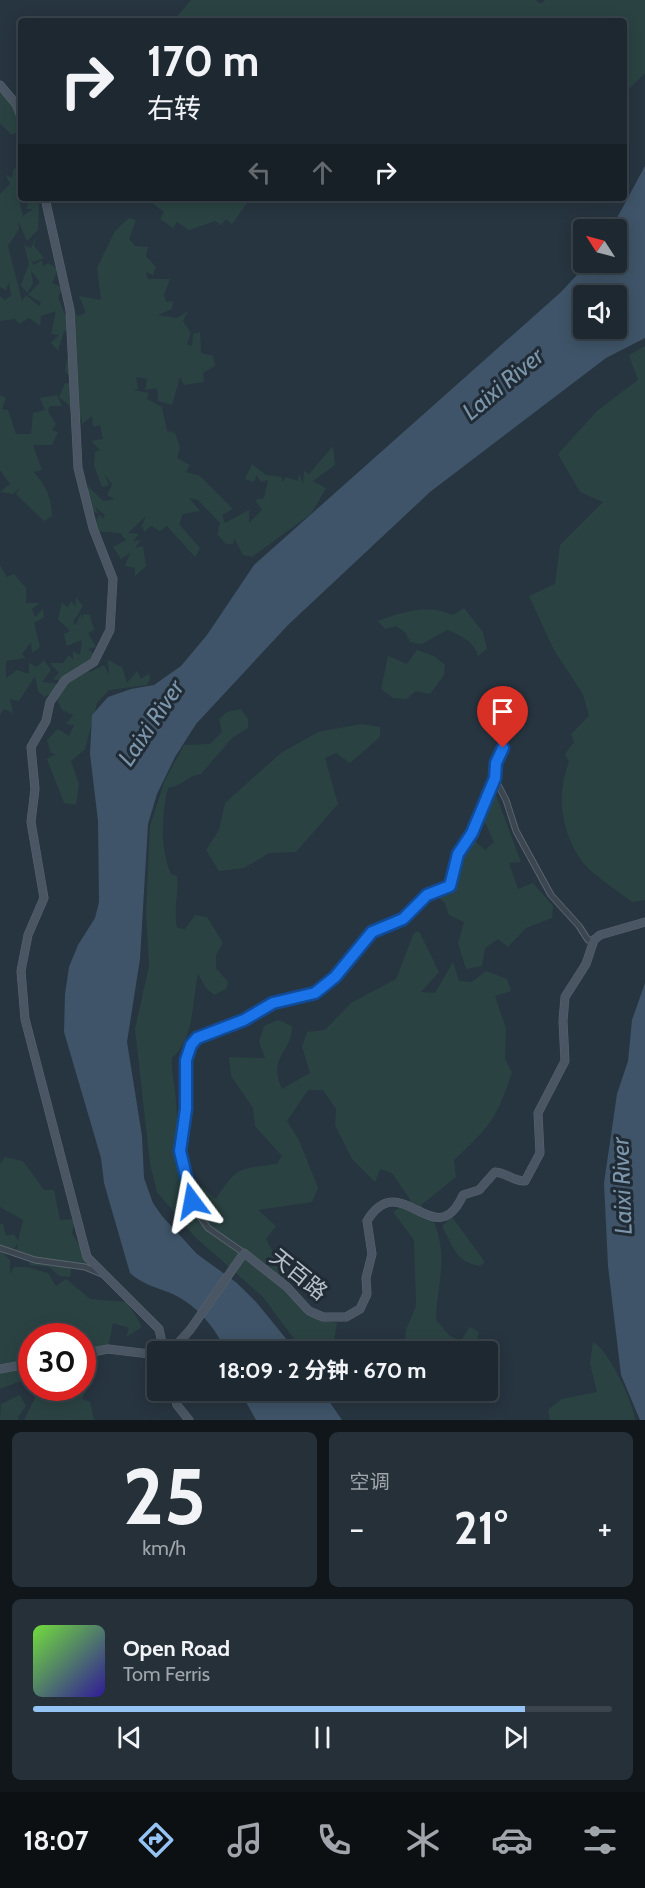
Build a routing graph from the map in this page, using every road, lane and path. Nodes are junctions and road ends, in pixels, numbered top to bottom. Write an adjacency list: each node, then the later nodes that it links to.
1 (0, 85): 2 (street)
2 (18, 109)
3 (46, 201): 10 (street)
4 (503, 748): 5 (street)
5 (495, 778): 7 (street); 9 (street)
6 (645, 922): 7 (street)
7 (594, 940): 9 (street, 天百路)
8 (0, 1248): 10 (street)
9 (244, 1253): 12 (street, 天百路)
10 (103, 1274): 11 (street)
11 (162, 1341)
12 (180, 1341)
13 (96, 1351): 14 (street)
14 (147, 1354)
15 (18, 1366): 16 (street)
16 (0, 1369)
17 (176, 1401): 18 (street)
18 (189, 1420)

